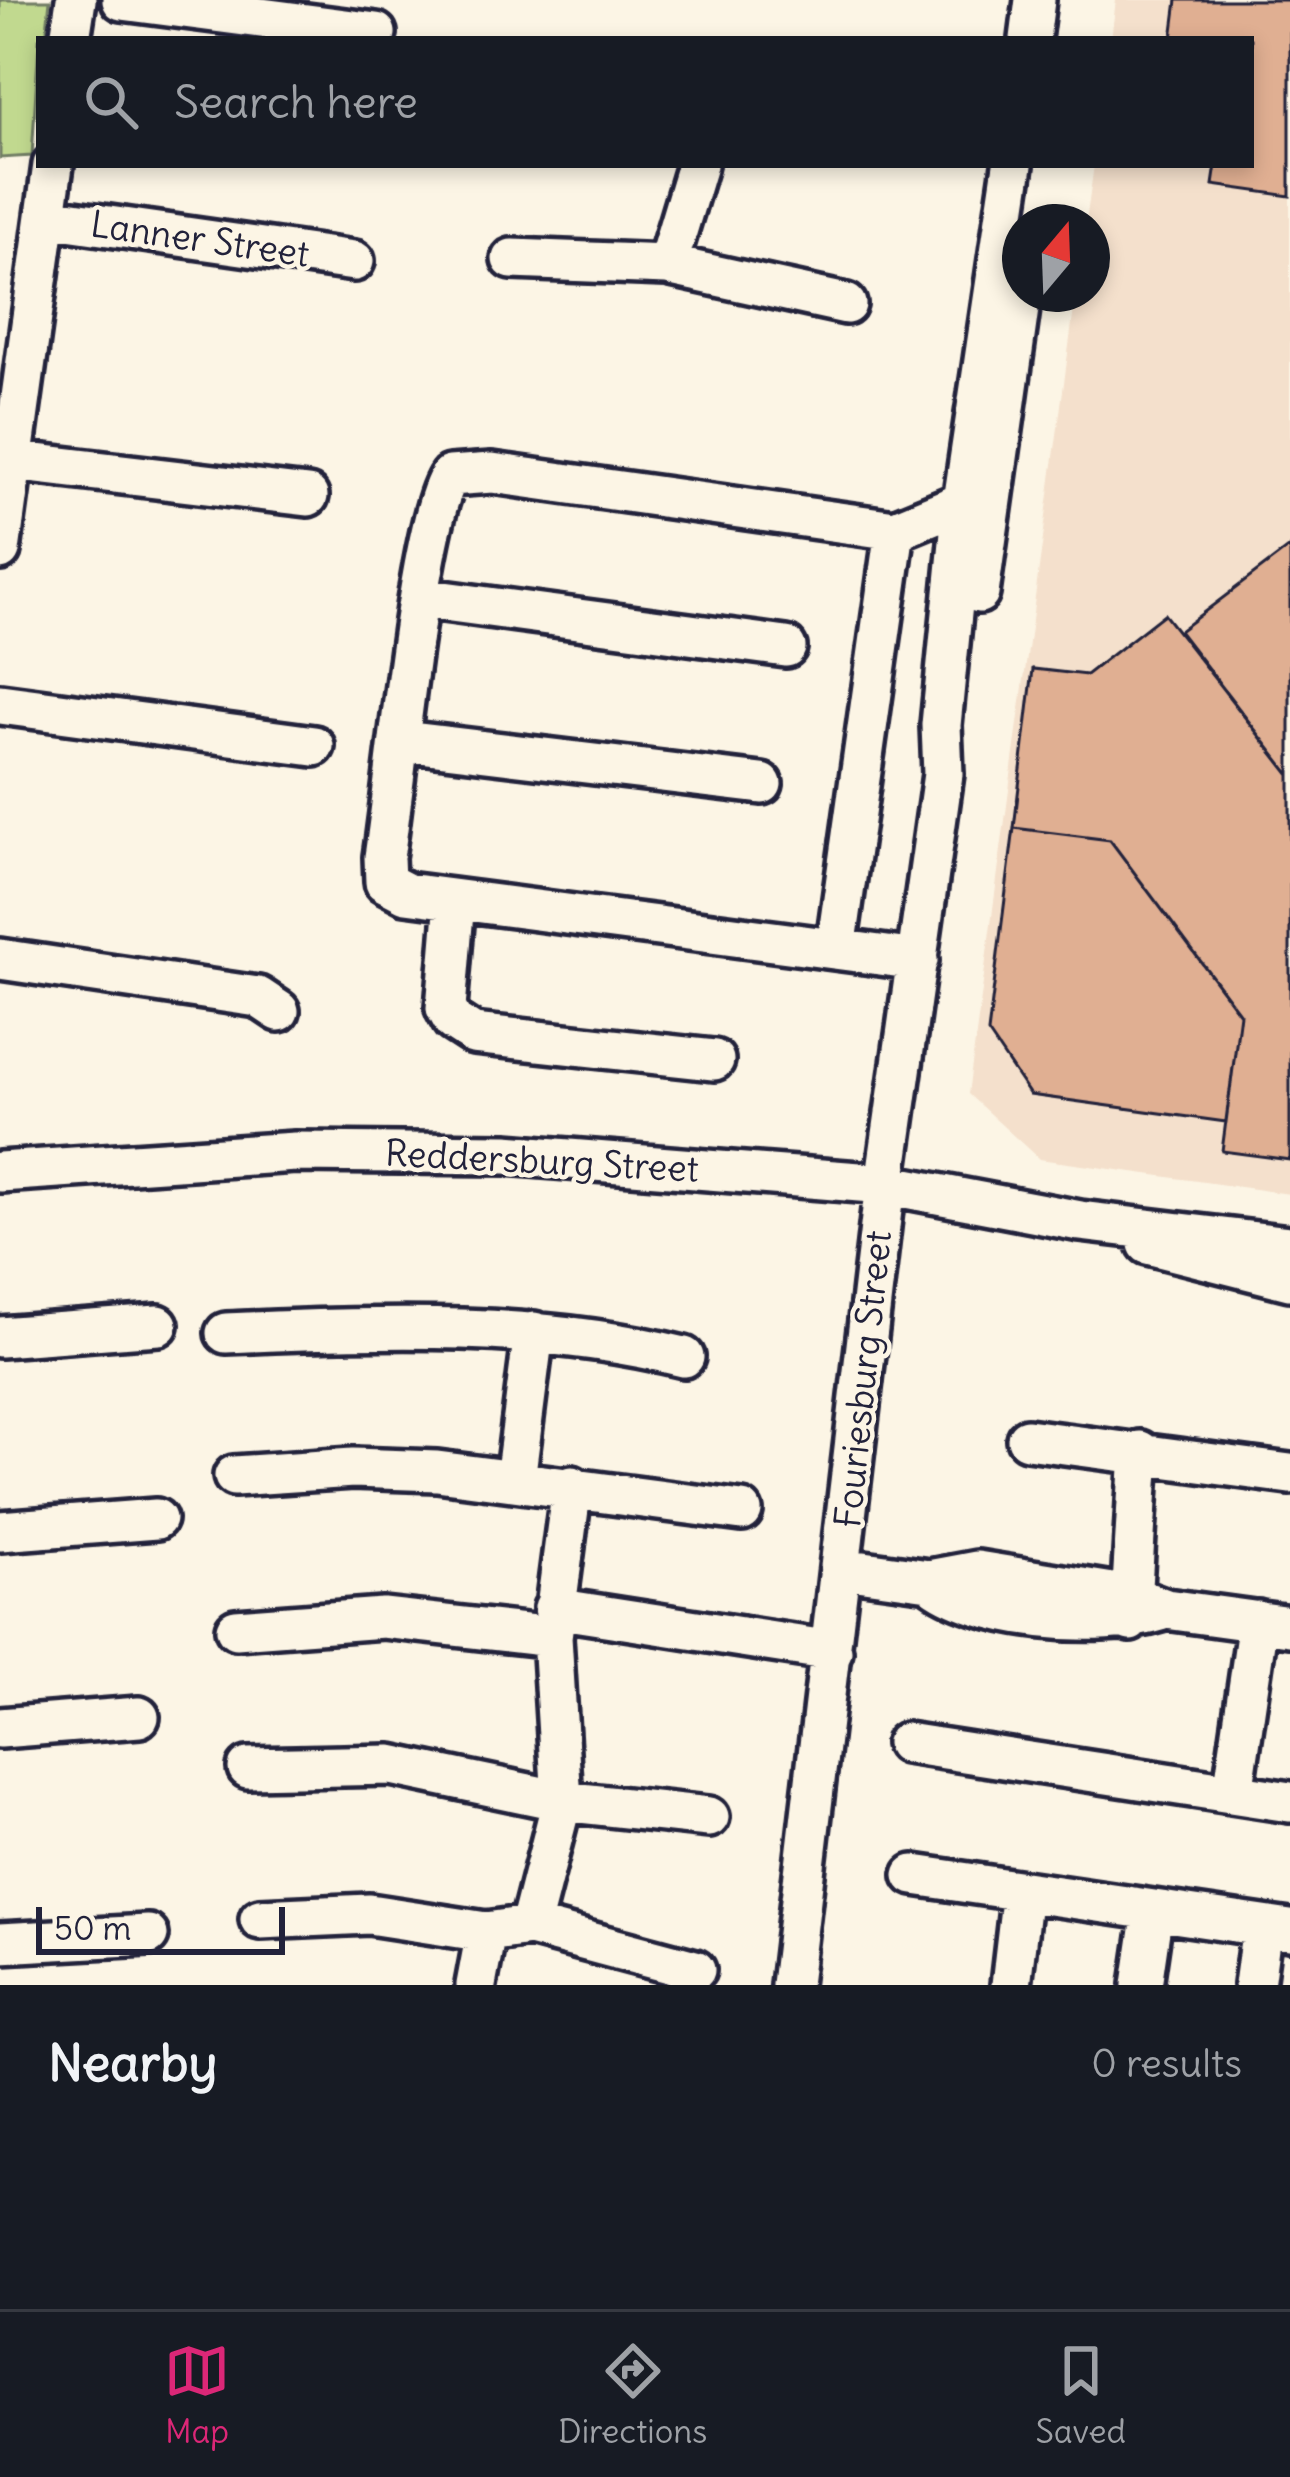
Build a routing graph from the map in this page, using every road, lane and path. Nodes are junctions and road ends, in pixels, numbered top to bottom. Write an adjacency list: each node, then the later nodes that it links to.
1 (76, 0): 6 (street)
2 (122, 0): 5 (street)
3 (1035, 0): 7 (street)
4 (1059, 0): 8 (street)
5 (376, 33)
6 (70, 36)
7 (1030, 36)
8 (1054, 36)
9 (53, 168): 14 (street, Lanner Street)
10 (696, 168): 17 (street)
11 (1012, 168): 22 (street, Fouriesburg Street)
12 (1037, 168): 13 (street)
13 (1032, 204)
14 (44, 230): 16 (street, Lanner Street); 18 (street, Lanner Street); 21 (street, Lanner Street)
15 (512, 259): 17 (street)
16 (354, 261)
17 (667, 265): 19 (street)
18 (302, 277)
19 (846, 304)
20 (1019, 312): 31 (street, Fouriesburg Street)
21 (11, 472): 23 (street); 25 (street, Lanner Street)
22 (963, 502): 24 (street); 31 (street, Fouriesburg Street)
23 (305, 508)
24 (895, 530): 26 (street); 34 (street)
25 (0, 550)
26 (421, 598): 27 (street); 29 (street)
27 (786, 647)
28 (0, 704): 30 (street)
29 (403, 742): 32 (street); 33 (street)
30 (314, 746)
31 (943, 774): 36 (street, Fouriesburg Street)
32 (762, 784)
33 (455, 900): 34 (street); 38 (street)
34 (836, 949): 36 (street)
35 (0, 959): 37 (street)
36 (918, 960): 40 (street, Fouriesburg Street)
37 (279, 1010)
38 (714, 1060)
39 (0, 1172): 40 (street, Reddersburg Street)
40 (885, 1184): 41 (street, Reddersburg Street); 58 (street, Fouriesburg Street)
41 (1080, 1221): 42 (street, Reddersburg Street); 43 (street, Reddersburg Street)
42 (1290, 1246)
43 (1290, 1280)
44 (158, 1325): 47 (street)
45 (533, 1332): 46 (street); 48 (street); 53 (street)
46 (226, 1333)
47 (0, 1337)
48 (684, 1357)
49 (1027, 1439): 50 (street)
50 (1140, 1451): 51 (street); 59 (street)
51 (1290, 1474)
52 (234, 1476): 53 (street)
53 (514, 1480): 54 (street)
54 (572, 1486): 55 (street); 60 (street)
55 (742, 1511)
56 (156, 1519): 57 (street)
57 (0, 1531)
58 (842, 1568): 59 (street); 63 (street, Fouriesburg Street)
59 (1142, 1609): 61 (street)
60 (553, 1623): 62 (street); 63 (street); 69 (street)
61 (1274, 1624): 68 (street)
62 (236, 1629)
63 (832, 1651): 83 (street, Fouriesburg Street)
64 (140, 1717): 65 (street)
65 (0, 1728)
66 (906, 1743): 68 (street)
67 (248, 1768): 69 (street)
68 (1233, 1793): 70 (street)
69 (562, 1801): 71 (street); 76 (street)
70 (1290, 1802)
71 (709, 1817)
72 (914, 1875): 73 (street)
73 (1022, 1891): 74 (street); 84 (street)
74 (1153, 1910): 77 (street); 85 (street)
75 (260, 1918): 78 (street)
76 (530, 1926): 78 (street); 81 (street)
77 (1276, 1928): 86 (street)
78 (486, 1932): 82 (street)
79 (148, 1935): 80 (street)
80 (0, 1943)
81 (695, 1970)
82 (476, 1985)
83 (791, 1985)
84 (1011, 1985)
85 (1142, 1985)
86 (1254, 1985)

